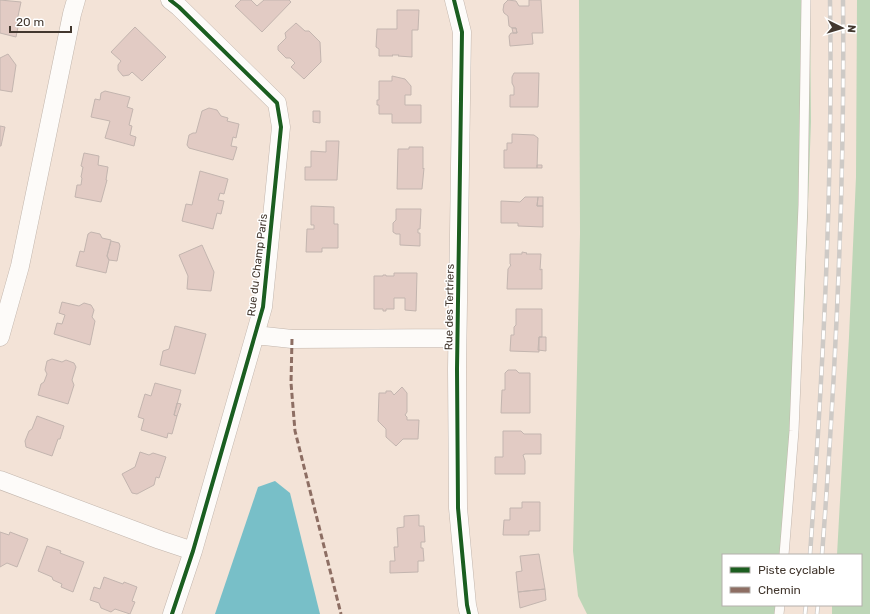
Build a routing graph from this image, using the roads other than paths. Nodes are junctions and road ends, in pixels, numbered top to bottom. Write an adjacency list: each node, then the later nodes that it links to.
1 (76, 0): 6 (street)
2 (170, 0): 5 (street, Rue du Champ Paris)
3 (454, 0): 7 (street, Rue des Tertriers)
4 (806, 0): 10 (lane)
5 (255, 335): 7 (street); 9 (street, Rue du Champ Paris)
6 (0, 337)
7 (457, 338): 12 (street, Rue des Tertriers)
8 (0, 480): 9 (street)
9 (193, 550): 11 (street, Rue du Champ Paris)
10 (784, 554)
11 (172, 614)
12 (469, 614)

